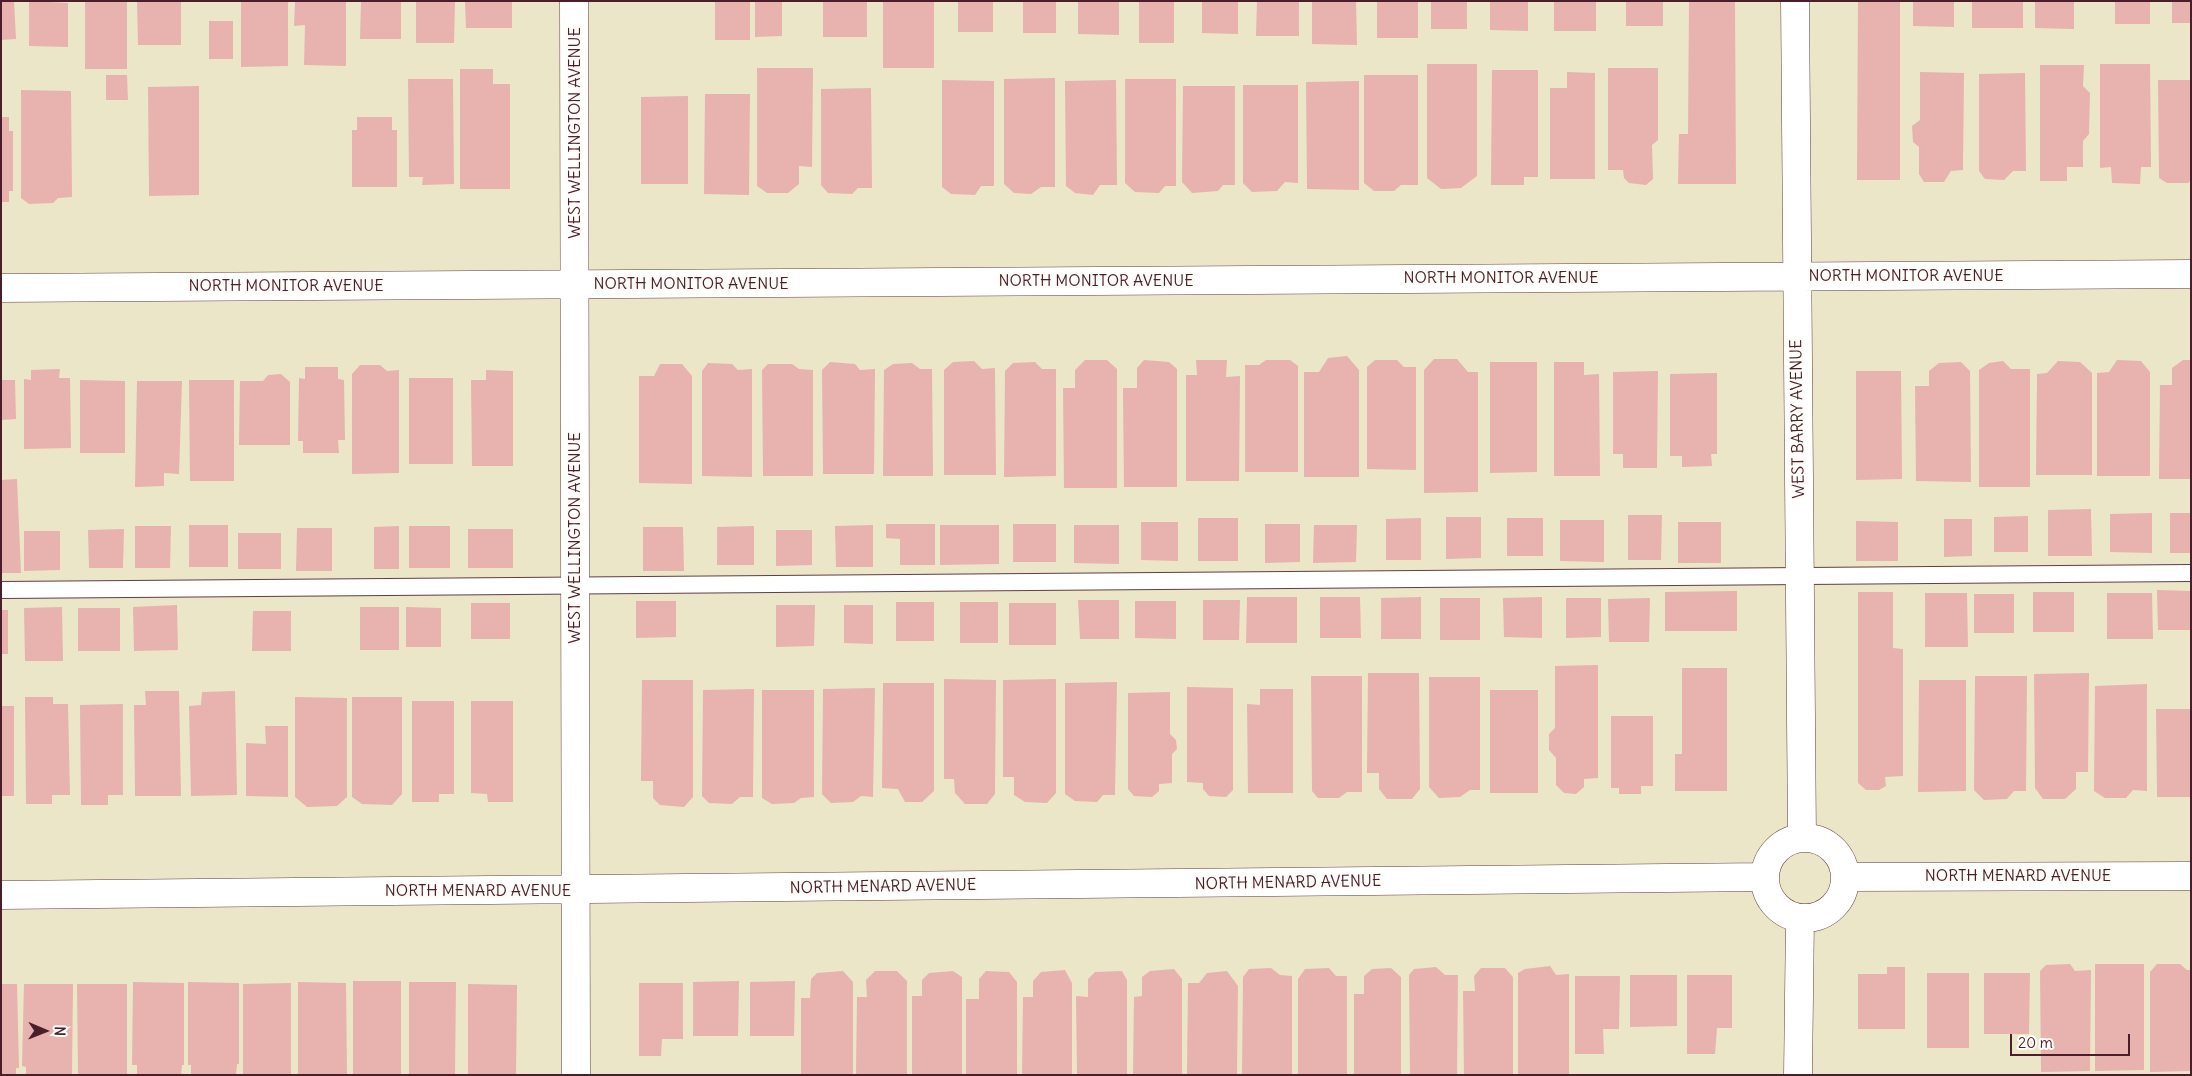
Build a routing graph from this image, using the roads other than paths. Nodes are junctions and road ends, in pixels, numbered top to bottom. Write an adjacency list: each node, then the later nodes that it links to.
1 (574, 1): 5 (street, WEST WELLINGTON AVENUE)
2 (1795, 1): 4 (street, WEST BARRY AVENUE)
3 (2191, 274): 4 (street, NORTH MONITOR AVENUE)
4 (1796, 276): 5 (street, NORTH MONITOR AVENUE); 8 (street, WEST BARRY AVENUE)
5 (575, 284): 6 (street, NORTH MONITOR AVENUE); 9 (street, WEST WELLINGTON AVENUE)
6 (1, 288)
7 (2191, 573): 8 (lane)
8 (1800, 576): 9 (lane); 11 (street, WEST BARRY AVENUE)
9 (575, 585): 10 (lane); 15 (street, WEST WELLINGTON AVENUE)
10 (1, 590)
11 (1802, 837): 13 (street); 14 (street)
12 (2191, 876): 14 (street, NORTH MENARD AVENUE)
13 (1765, 877): 15 (street, NORTH MENARD AVENUE); 17 (street)
14 (1846, 877): 17 (street)
15 (576, 891): 16 (street, NORTH MENARD AVENUE); 18 (street, WEST WELLINGTON AVENUE)
16 (1, 895)
17 (1800, 918): 19 (street)
18 (576, 1075)
19 (1798, 1075)

